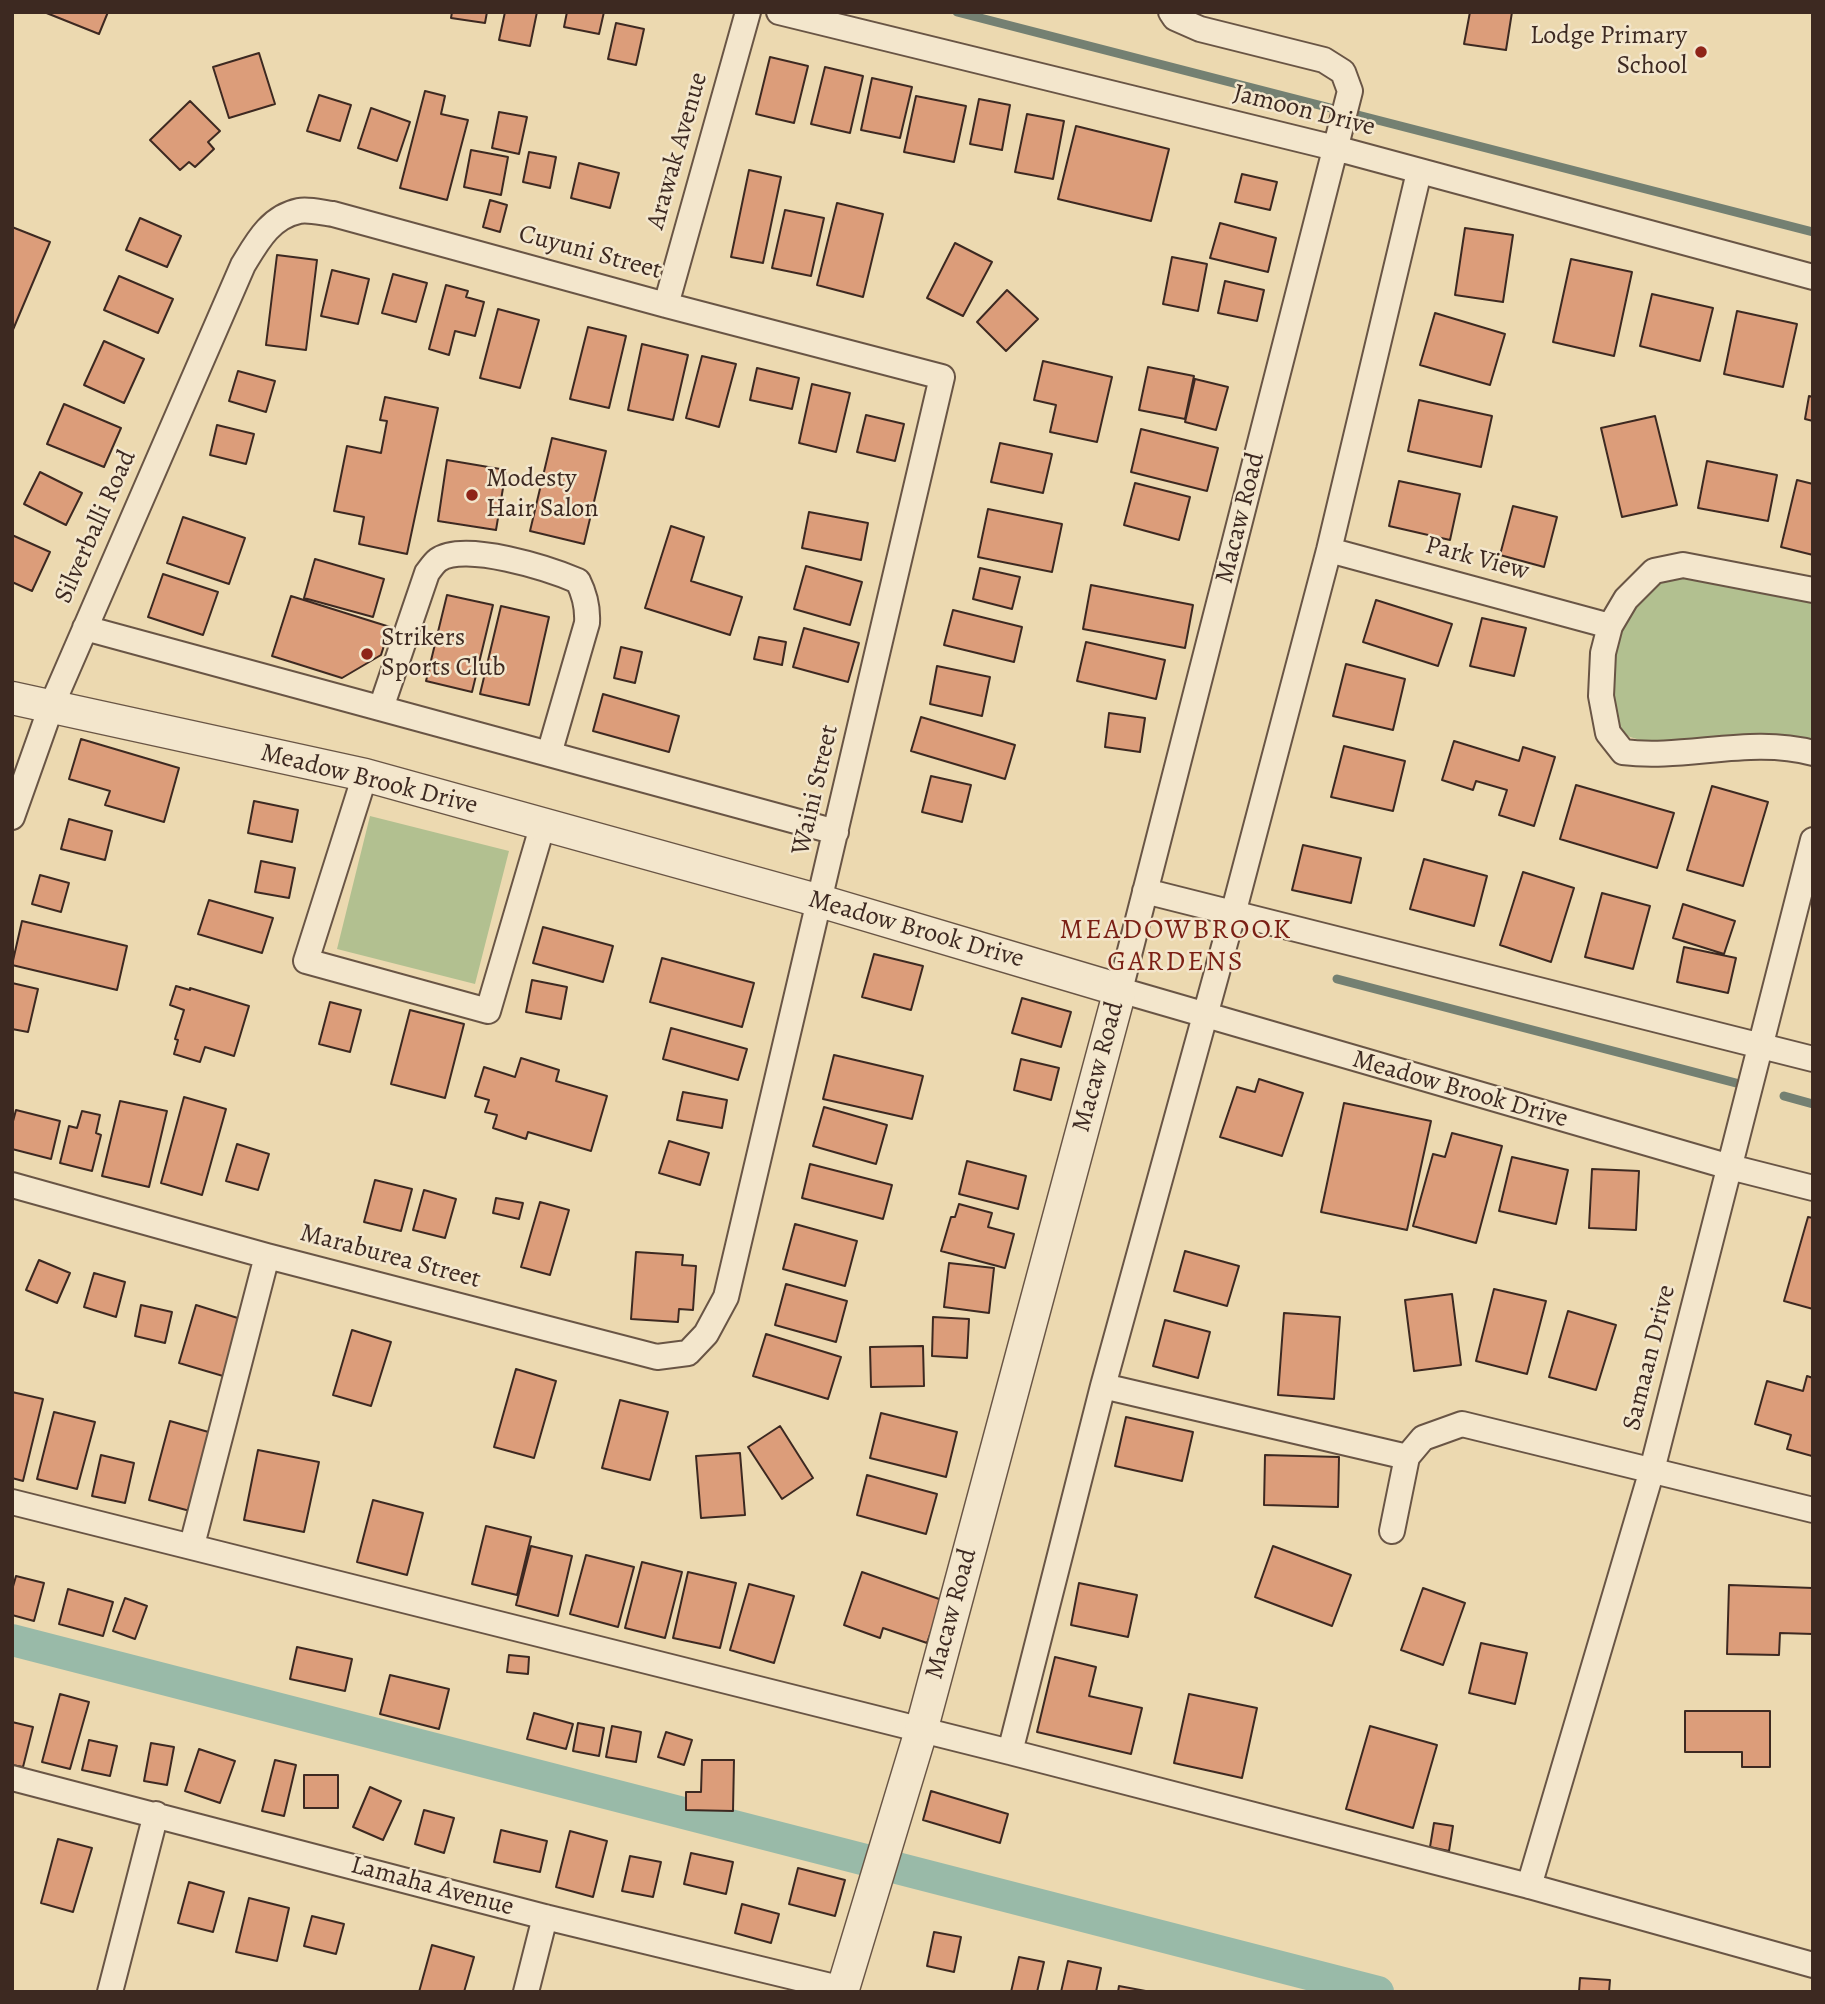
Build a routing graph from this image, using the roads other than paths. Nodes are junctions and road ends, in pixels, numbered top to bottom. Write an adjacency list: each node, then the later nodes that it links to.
1 (748, 12): 8 (street, Arawak Avenue)
2 (779, 12): 4 (street, Jamoon Drive)
3 (1171, 12): 4 (street, Macaw Road)
4 (1338, 138): 5 (street, Jamoon Drive); 24 (street, Macaw Road)
5 (1419, 172): 7 (street, Jamoon Drive); 10 (street)
6 (243, 265): 8 (street, Cuyuni Street); 13 (street, Silverballi Road)
7 (1813, 277)
8 (666, 305): 9 (street, Cuyuni Street)
9 (942, 377): 22 (street, Waini Street)
10 (1329, 550): 12 (street, Park View); 26 (street)
11 (1813, 590): 12 (street)
12 (1610, 626): 17 (street)
13 (85, 628): 15 (street, Silverballi Road); 16 (street)
14 (12, 698): 15 (street, Meadow Brook Drive)
15 (51, 708): 19 (street, Meadow Brook Drive); 20 (street, Silverballi Road)
16 (381, 708): 18 (street); 18 (street)
17 (1813, 753)
18 (549, 754): 22 (street)
19 (365, 775): 21 (street, Meadow Brook Drive); 21 (street)
20 (12, 817)
21 (543, 824): 25 (street, Meadow Brook Drive)
22 (836, 831): 25 (street, Waini Street)
23 (1813, 840): 29 (street, Samaan Drive)
24 (1145, 891): 26 (street); 27 (street, Macaw Road)
25 (820, 901): 27 (street, Meadow Brook Drive); 35 (street, Waini Street)
26 (1233, 914): 28 (street); 29 (street)
27 (1120, 990): 28 (street, Meadow Brook Drive); 43 (street, Macaw Road)
28 (1204, 1016): 31 (street, Meadow Brook Drive); 36 (street)
29 (1760, 1046): 30 (street); 31 (street, Samaan Drive)
30 (1813, 1059)
31 (1730, 1167): 33 (street, Meadow Brook Drive); 38 (street, Samaan Drive)
32 (12, 1185): 34 (street, Maraburea Street)
33 (1813, 1188)
34 (267, 1256): 35 (street, Maraburea Street); 42 (street)
35 (726, 1297)
36 (1103, 1386): 37 (street); 44 (street)
37 (1407, 1457): 38 (street); 41 (street)
38 (1652, 1470): 40 (street); 47 (street, Samaan Drive)
39 (12, 1502): 42 (street)
40 (1813, 1510)
41 (1392, 1531)
42 (192, 1545): 43 (street)
43 (921, 1731): 44 (street); 50 (street, Macaw Road)
44 (1010, 1752): 47 (street)
45 (12, 1778): 46 (street, Lamaha Avenue)
46 (156, 1814): 48 (street, Lamaha Avenue); 51 (street)
47 (1530, 1886): 49 (street)
48 (545, 1917): 50 (street, Lamaha Avenue); 52 (street)
49 (1813, 1965)
50 (846, 1991)
51 (110, 1992)
52 (526, 1992)

